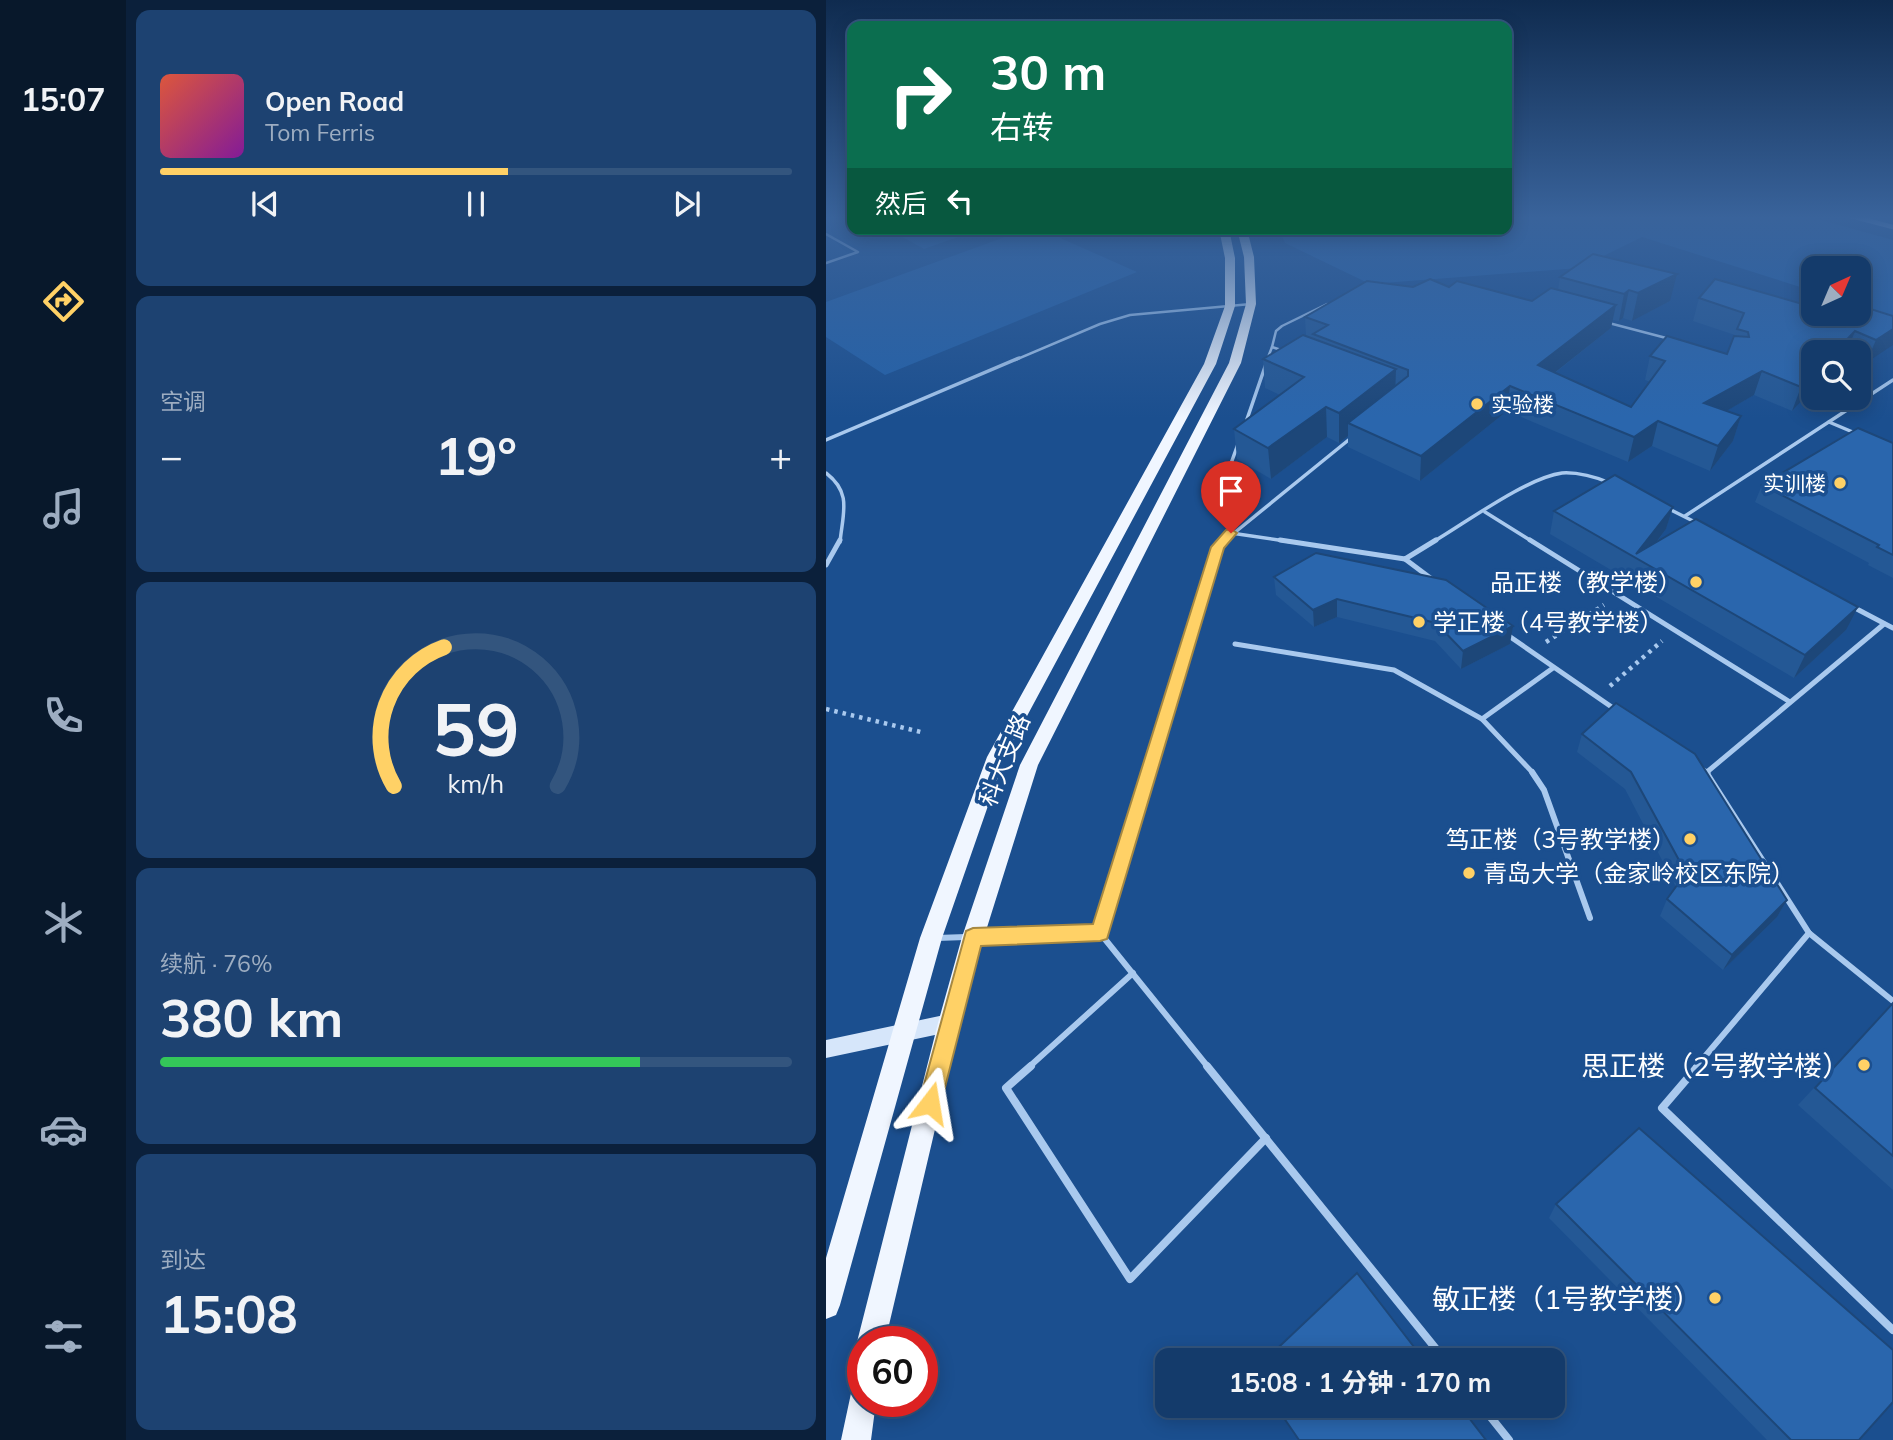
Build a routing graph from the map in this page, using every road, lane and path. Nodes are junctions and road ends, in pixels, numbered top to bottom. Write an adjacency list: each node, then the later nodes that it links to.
1 (1230, 283): 5 (main road, 科大支路)
2 (1250, 283): 4 (main road, 科大支路)
3 (1338, 302): 8 (lane)
4 (1251, 304): 5 (lane); 46 (main road, 科大支路)
5 (1230, 306): 14 (lane); 47 (main road, 科大支路)
6 (1605, 322): 7 (lane)
7 (1671, 340)
8 (1272, 346): 9 (lane); 17 (lane)
9 (1296, 356)
10 (1893, 380): 11 (lane)
11 (1829, 422): 13 (lane); 20 (lane)
12 (1361, 431): 22 (lane)
13 (1861, 436)
14 (826, 440)
15 (826, 473): 24 (lane)
16 (1611, 484): 19 (lane)
17 (1220, 494)
18 (1660, 506): 20 (lane)
19 (1485, 512): 23 (lane); 26 (lane)
20 (1685, 516): 21 (lane)
21 (1709, 529)
22 (1231, 533): 23 (lane); 44 (lane)
23 (1405, 559): 25 (lane)
24 (826, 565)
25 (1436, 583)
26 (1619, 595): 31 (lane); 33 (path)
27 (1849, 605): 28 (lane)
28 (1884, 624): 29 (lane); 36 (lane)
29 (1893, 628)
30 (1499, 629): 33 (lane)
31 (1674, 630): 35 (path); 36 (lane)
32 (1235, 644): 39 (lane)
33 (1531, 652): 34 (lane)
34 (1553, 668): 35 (lane); 39 (lane)
35 (1597, 698): 38 (lane)
36 (1790, 702): 42 (lane)
37 (826, 709): 40 (path)
38 (1619, 713)
39 (1482, 719): 43 (lane)
40 (920, 732)
41 (1696, 765): 42 (lane)
42 (1707, 772): 45 (lane)
43 (1590, 918)
44 (1100, 933): 46 (lane); 48 (lane)
45 (1809, 933): 49 (lane); 56 (lane)
46 (973, 937): 47 (lane); 50 (main road, 科大支路)
47 (931, 938): 51 (main road, 科大支路)
48 (1133, 973): 53 (lane); 53 (lane)
49 (1893, 1000)
50 (949, 1023): 51 (street); 55 (main road, 科大支路)
51 (903, 1031): 52 (street); 54 (main road, 科大支路)
52 (826, 1049)
53 (1266, 1138): 57 (lane)
54 (826, 1305)
55 (875, 1326)
56 (1893, 1330)
57 (1435, 1348)
58 (860, 1417): 60 (main road)
59 (1491, 1418): 61 (lane)
60 (856, 1440)
61 (1509, 1440)

